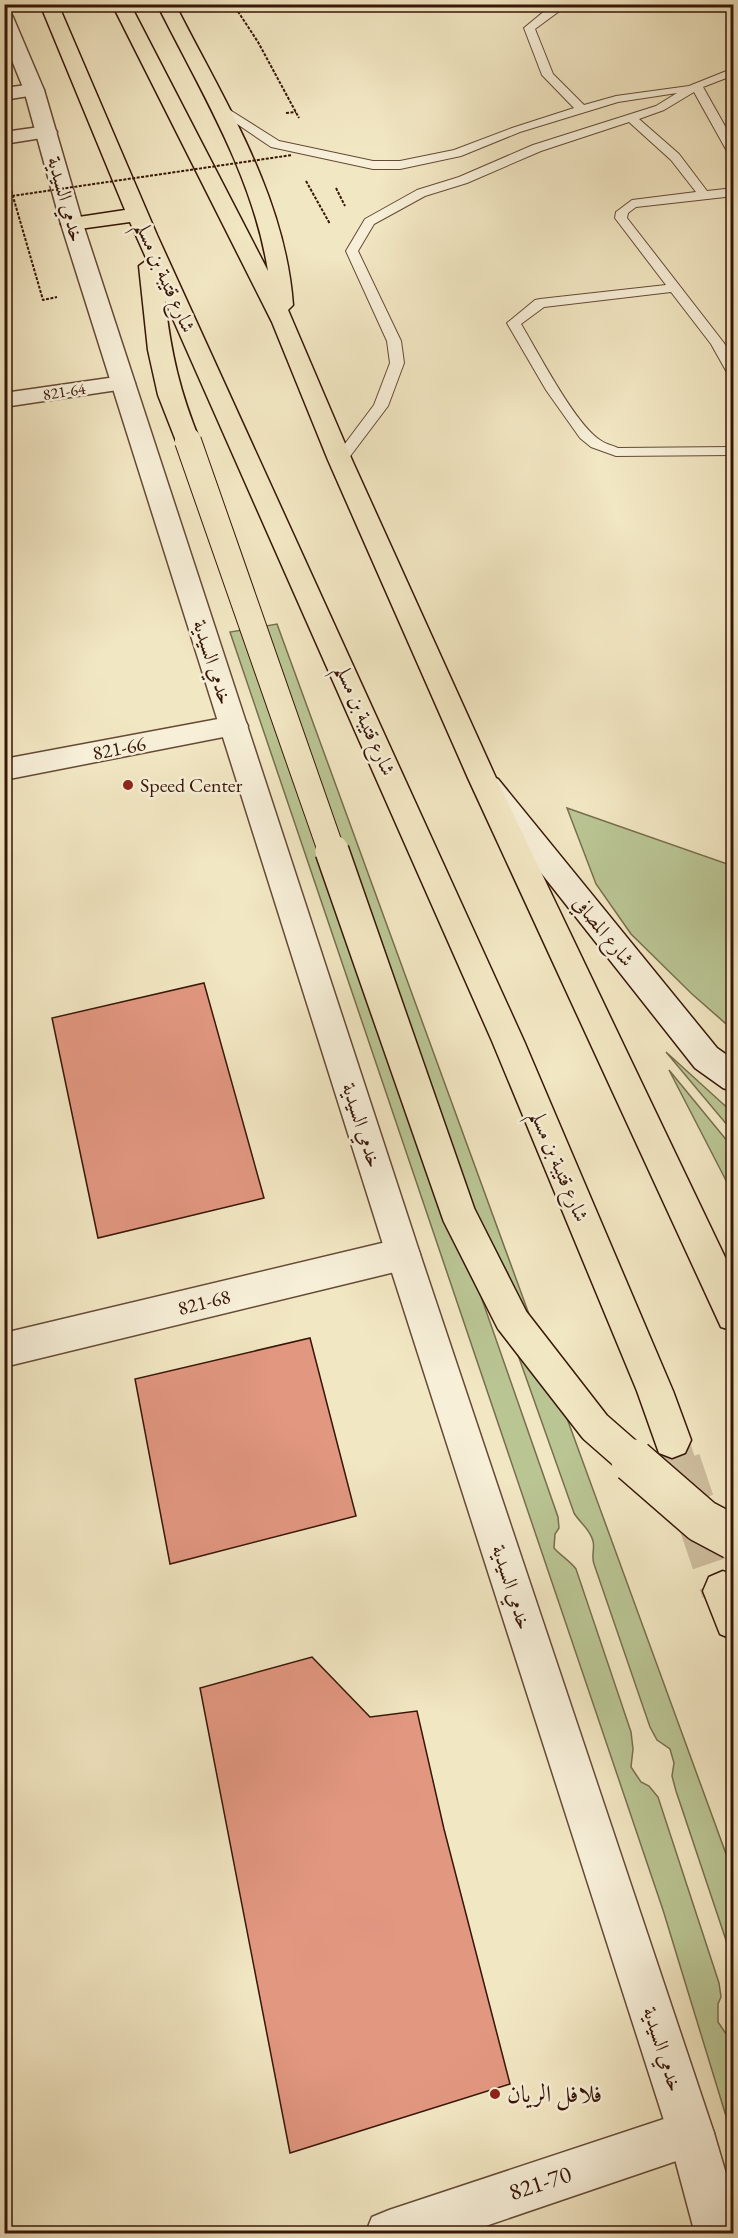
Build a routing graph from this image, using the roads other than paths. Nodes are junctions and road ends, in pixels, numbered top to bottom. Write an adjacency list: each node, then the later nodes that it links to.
1 (49, 4): 18 (highway, شارع قتيبة بن مسلم)
2 (122, 4): 20 (highway)
3 (166, 4): 9 (highway)
4 (564, 4): 10 (lane)
5 (4, 17): 8 (street, خدمي السيدية)
6 (734, 71): 7 (lane)
7 (696, 86): 10 (lane); 11 (lane); 14 (lane)
8 (19, 92): 12 (street, خدمي السيدية)
9 (218, 107): 10 (lane); 20 (highway)
10 (582, 110)
11 (630, 117): 16 (lane); 27 (lane)
12 (47, 132): 13 (street); 17 (street, خدمي السيدية)
13 (4, 138)
14 (734, 153)
15 (734, 192): 16 (lane)
16 (704, 195): 19 (lane)
17 (72, 224): 18 (highway); 24 (street, خدمي السيدية)
18 (142, 225): 35 (highway, شارع قتيبة بن مسلم); 36 (highway, bridge)
19 (674, 288): 22 (lane); 26 (lane)
20 (283, 322): 27 (highway)
21 (734, 340): 22 (lane)
22 (717, 344): 23 (lane)
23 (734, 373)
24 (123, 382): 25 (street, 821-64); 28 (street, خدمي السيدية)
25 (4, 400)
26 (734, 451)
27 (340, 460): 30 (highway)
28 (234, 726): 29 (street, 821-66); 32 (street, خدمي السيدية)
29 (4, 770)
30 (482, 778): 31 (street, شارع المصافي); 33 (highway)
31 (734, 1078)
32 (403, 1254): 34 (street, 821-68); 37 (street, خدمي السيدية)
33 (734, 1315)
34 (4, 1350)
35 (672, 1440)
36 (734, 1538)
37 (691, 2133): 38 (street, 821-70); 39 (street, خدمي السيدية)
38 (389, 2234)
39 (719, 2234)

